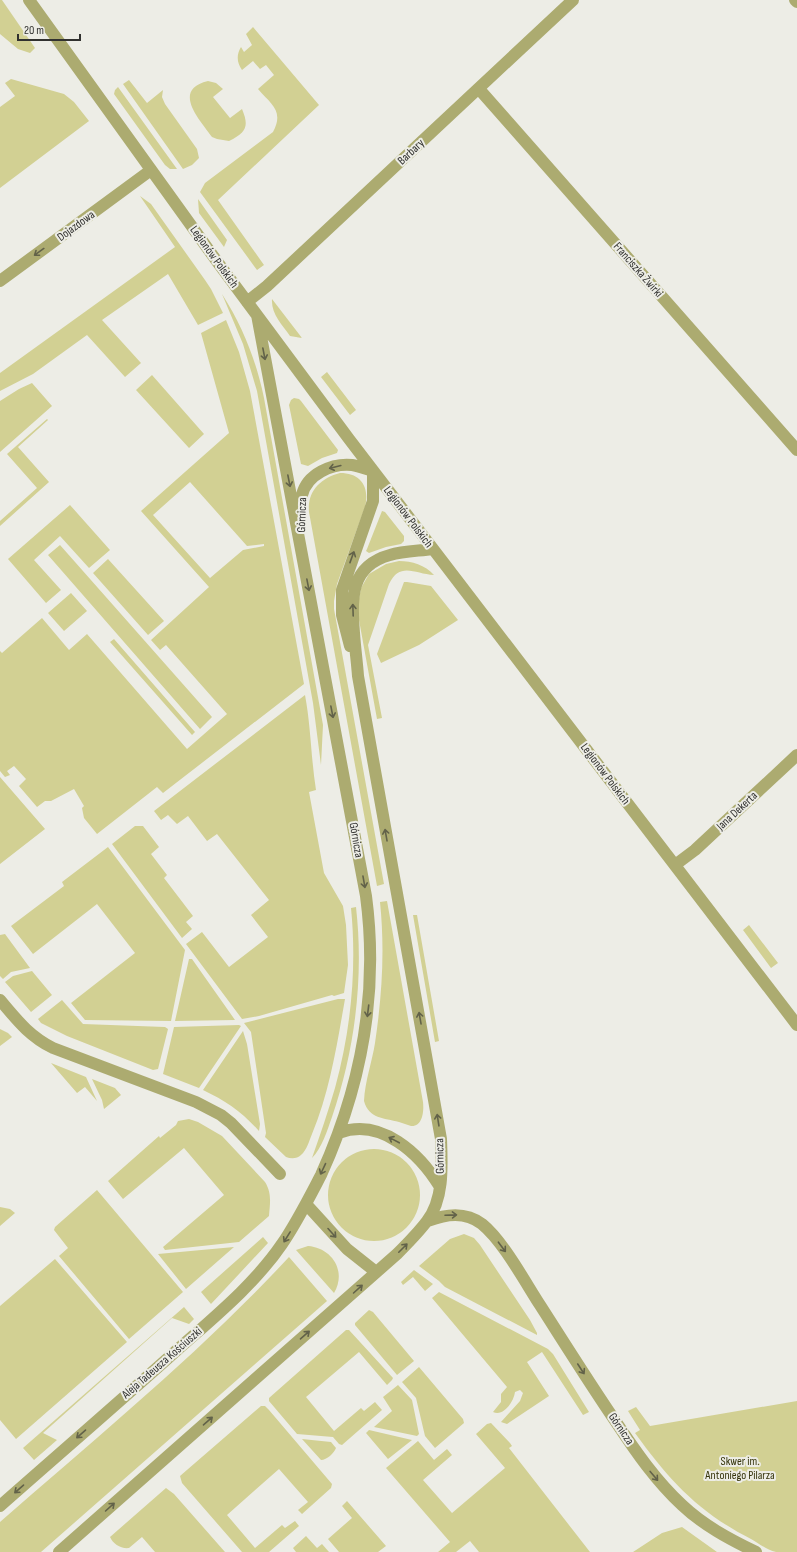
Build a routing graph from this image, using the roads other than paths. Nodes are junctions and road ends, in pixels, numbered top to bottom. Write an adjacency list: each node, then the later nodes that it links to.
1 (30, 0): 6 (street, Legionów Polskich)
2 (573, 0): 5 (street, Barbary)
3 (795, 0): 4 (street)
4 (797, 2)
5 (479, 89): 8 (street, Barbary); 10 (street, Franciszka Żwirki)
6 (151, 170): 7 (street, Dojazdowa, one-way to 7); 8 (street, Legionów Polskich)
7 (0, 281)
8 (247, 302): 9 (street, Legionów Polskich)
9 (257, 315): 11 (street, Legionów Polskich); 12 (street, Górnicza, one-way to 12)
10 (797, 450)
11 (373, 471): 12 (street, Górnicza, one-way to 12); 13 (street, Legionów Polskich); 14 (street, Górnicza, one-way to 11)
12 (301, 546): 19 (street, Górnicza, one-way to 19)
13 (433, 549): 14 (street, Górnicza, one-way to 13); 16 (street, Legionów Polskich)
14 (358, 676): 21 (street, Górnicza, one-way to 14)
15 (797, 755): 16 (street, Jana Dekerta)
16 (675, 865): 18 (street, Legionów Polskich)
17 (0, 1000): 20 (street)
18 (797, 1025)
19 (339, 1133): 21 (street, one-way to 19); 22 (street, one-way to 22)
20 (280, 1174)
21 (440, 1187): 23 (street)
22 (306, 1204): 24 (street, one-way to 24); 25 (street, Aleja Tadeusza Kościuszki, one-way to 25)
23 (428, 1221): 24 (street, one-way to 23); 27 (street, Górnicza, one-way to 27)
24 (376, 1272): 26 (street, one-way to 24)
25 (0, 1506)
26 (59, 1552)
27 (756, 1552)

